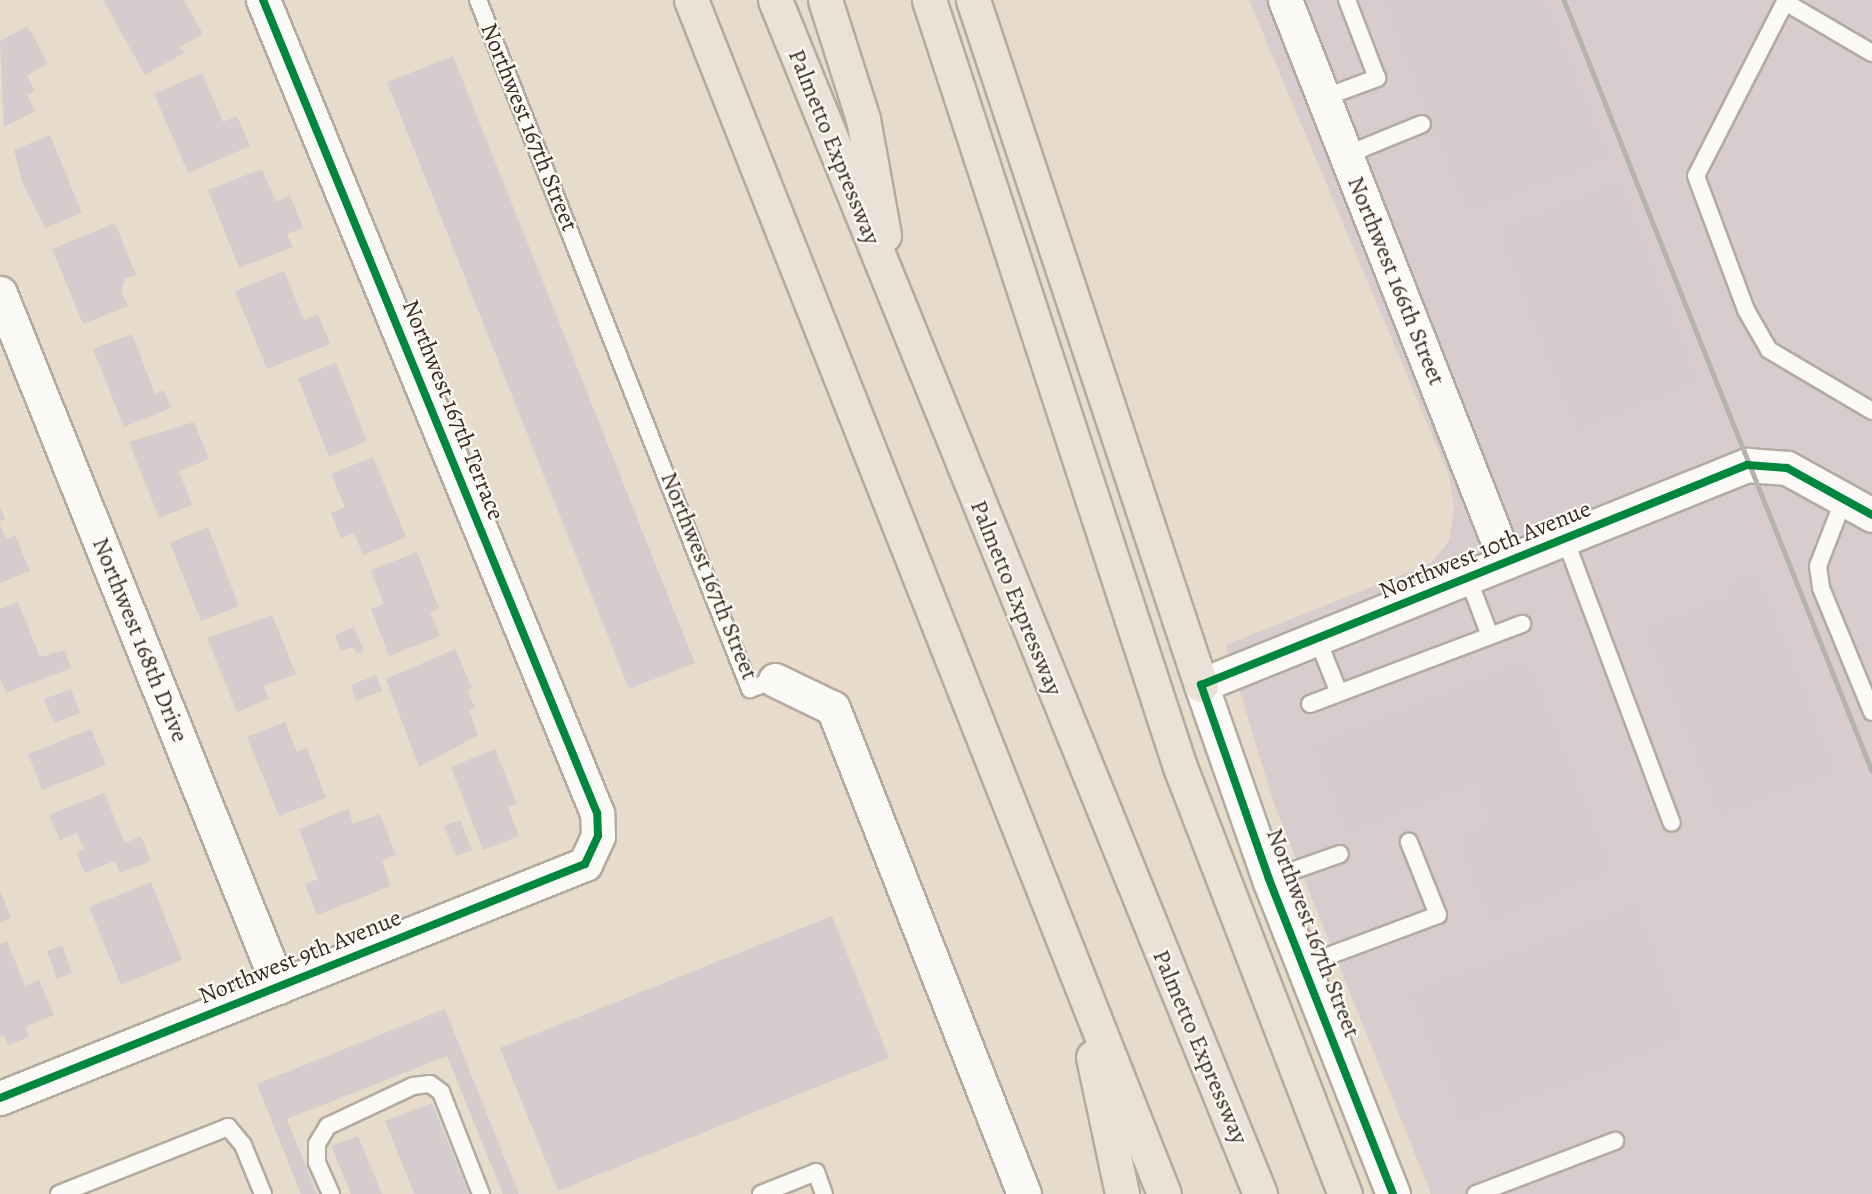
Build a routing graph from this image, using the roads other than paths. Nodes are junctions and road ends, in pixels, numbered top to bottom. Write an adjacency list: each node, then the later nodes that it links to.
1 (263, 0): 31 (street, Northwest 167th Terrace)
2 (477, 0): 25 (lane, Northwest 167th Street)
3 (691, 0): 36 (highway)
4 (775, 0): 15 (highway, Palmetto Expressway)
5 (825, 0): 15 (highway)
6 (929, 0): 50 (highway)
7 (973, 0): 26 (highway)
8 (1285, 0): 11 (street, Northwest 166th Street)
9 (1347, 0): 11 (lane)
10 (1872, 53): 16 (lane)
11 (1323, 98): 13 (street, Northwest 166th Street)
12 (1422, 124): 13 (lane)
13 (1346, 155): 20 (street, Northwest 166th Street)
14 (0, 293): 37 (street, Northwest 168th Drive)
15 (897, 308): 49 (highway, Palmetto Expressway)
16 (1872, 411)
17 (1844, 499): 18 (street); 19 (street, Northwest 10th Avenue); 29 (lane)
18 (1872, 515)
19 (1564, 539): 20 (street, Northwest 10th Avenue); 30 (lane)
20 (1506, 562): 21 (street, Northwest 10th Avenue)
21 (1468, 578): 23 (lane); 24 (street, Northwest 10th Avenue)
22 (1522, 624): 23 (lane)
23 (1490, 636): 27 (lane)
24 (1317, 638): 26 (street, Northwest 10th Avenue); 27 (lane)
25 (775, 680): 46 (street, Northwest 167th Street)
26 (1201, 685): 34 (street, Northwest 167th Street)
27 (1339, 693): 28 (lane)
28 (1311, 704)
29 (1872, 712)
30 (1672, 823)
31 (598, 836): 37 (street, Northwest 9th Avenue)
32 (1409, 843): 35 (lane)
33 (1340, 854): 34 (lane)
34 (1269, 879): 35 (street, Northwest 167th Street)
35 (1304, 965): 51 (street, Northwest 167th Street)
36 (1075, 970): 47 (highway); 48 (highway)
37 (279, 987): 38 (street, Northwest 9th Avenue)
38 (0, 1098)
39 (1615, 1141): 52 (lane)
40 (59, 1194): 41 (lane)
41 (263, 1194)
42 (331, 1194): 43 (lane)
43 (481, 1194)
44 (761, 1194): 45 (lane)
45 (824, 1194)
46 (1024, 1194)
47 (1122, 1194)
48 (1164, 1194)
49 (1260, 1194)
50 (1345, 1194)
51 (1394, 1194)
52 (1476, 1194)

